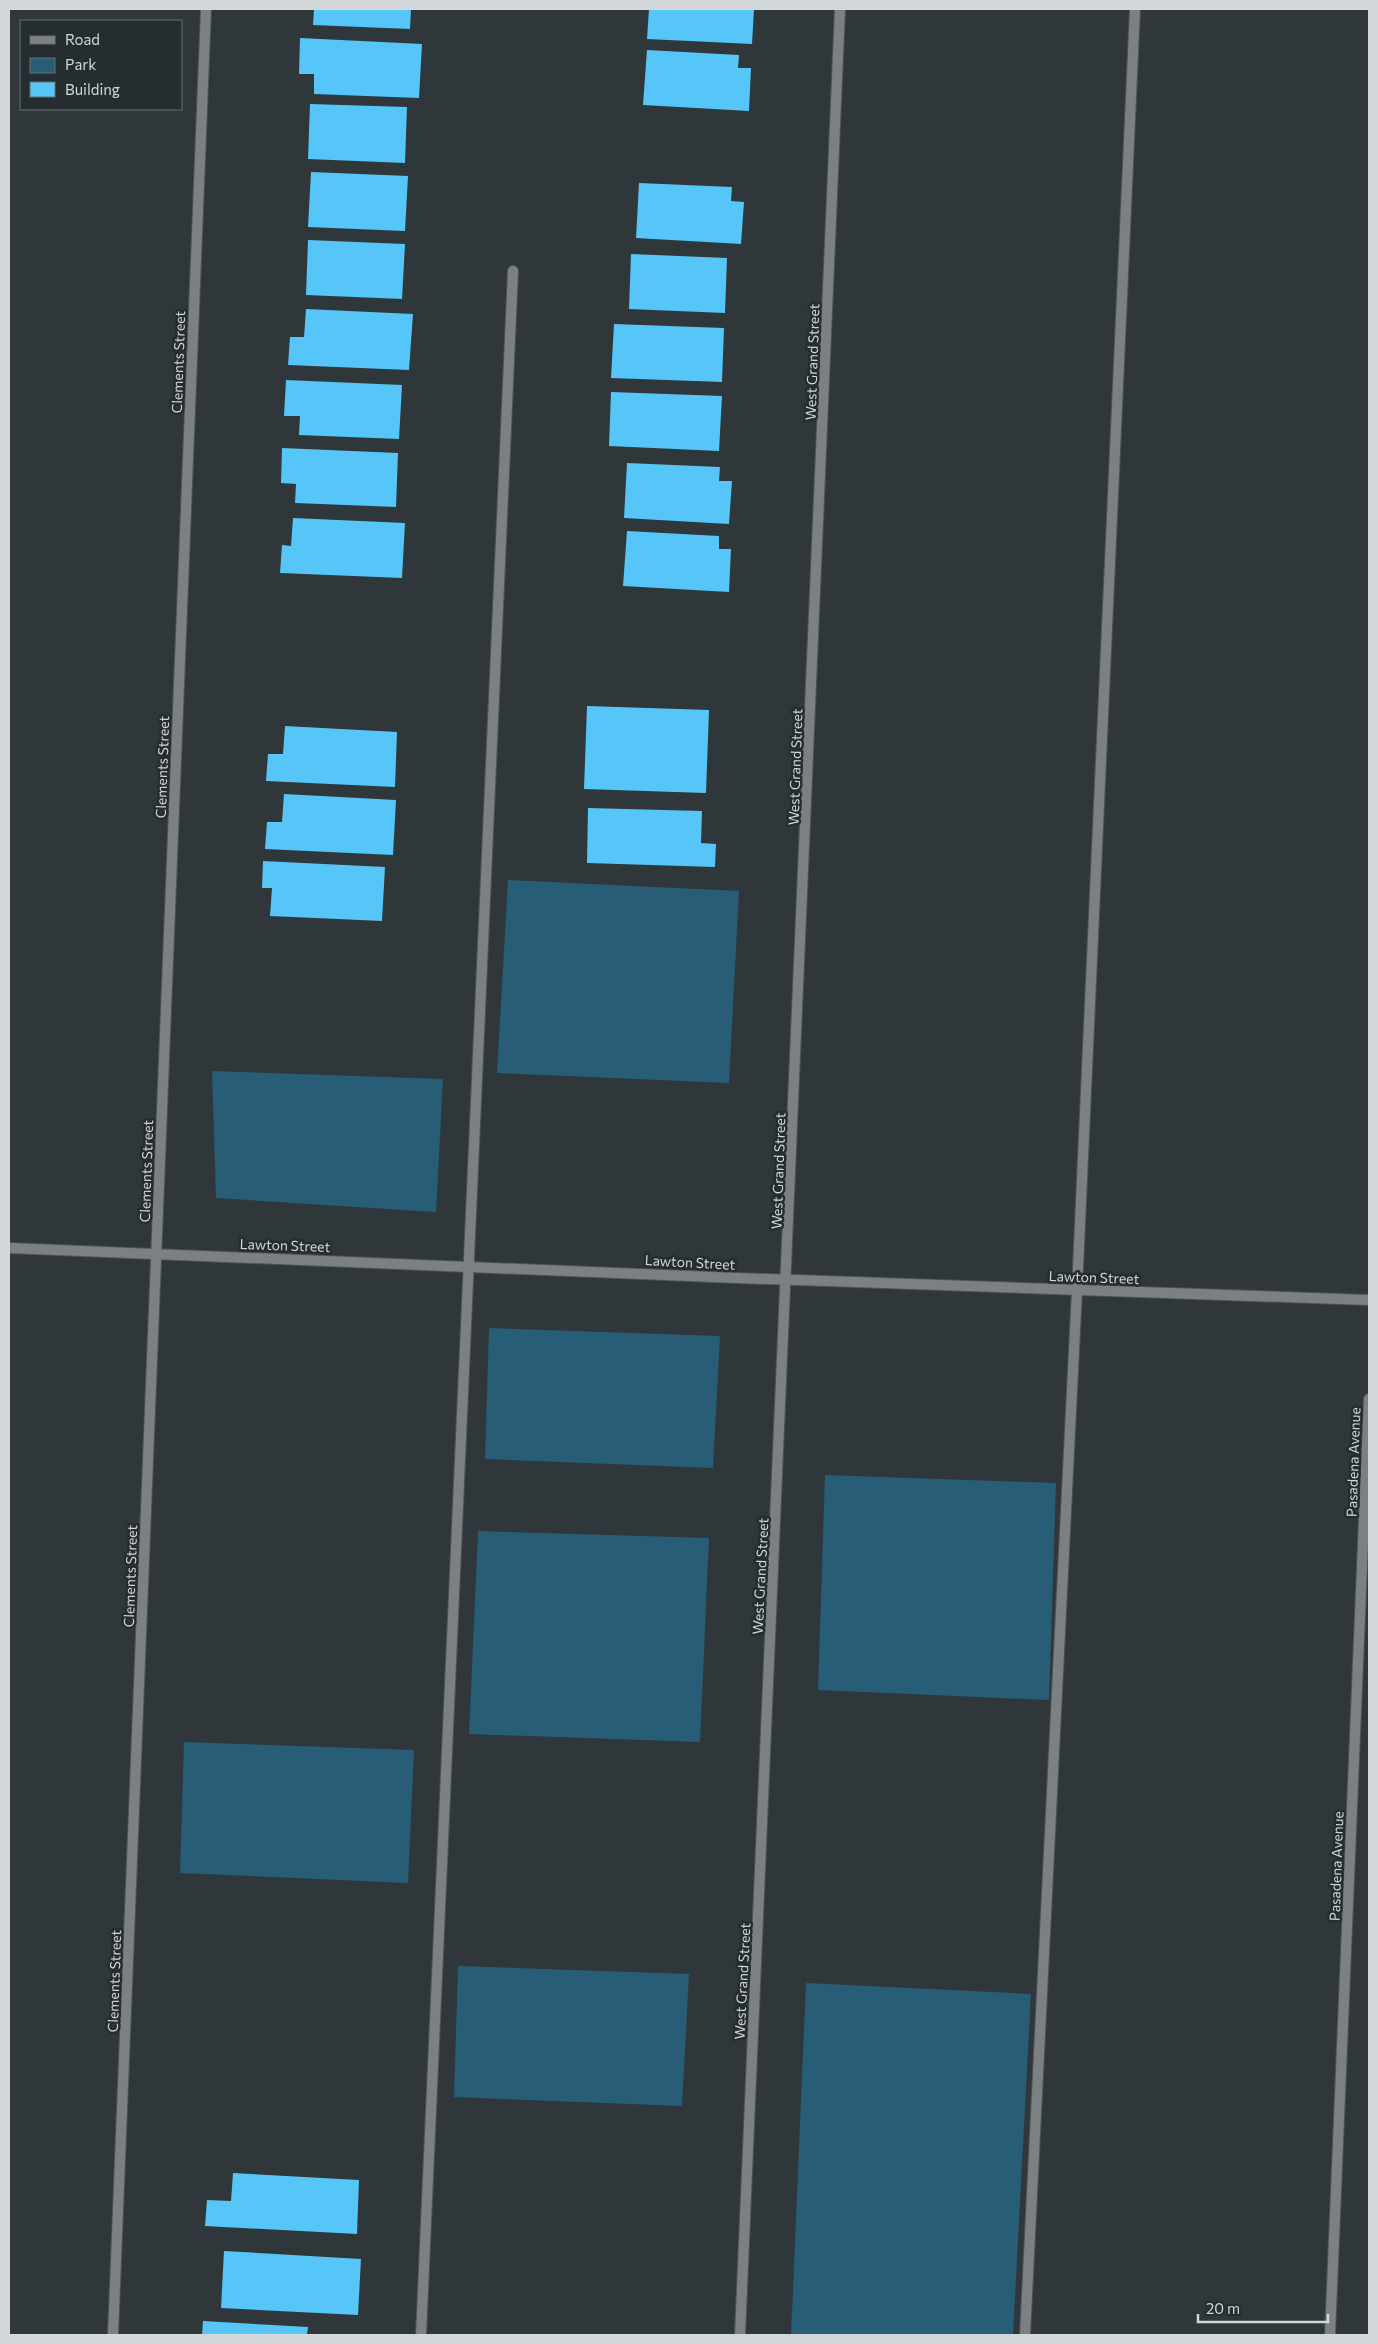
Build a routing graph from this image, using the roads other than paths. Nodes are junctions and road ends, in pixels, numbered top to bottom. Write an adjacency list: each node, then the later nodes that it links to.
1 (206, 9): 6 (street, Clements Street)
2 (840, 9): 8 (street, West Grand Street)
3 (1134, 9): 9 (street)
4 (512, 271): 7 (street)
5 (9, 1248): 6 (street, Lawton Street)
6 (156, 1254): 7 (street, Lawton Street); 12 (street, Clements Street)
7 (469, 1265): 8 (street, Lawton Street); 13 (street)
8 (787, 1278): 9 (street, Lawton Street); 14 (street, West Grand Street)
9 (1077, 1290): 10 (street, Lawton Street); 15 (street)
10 (1369, 1300)
11 (1369, 1399): 16 (street, Pasadena Avenue)
12 (113, 2335)
13 (421, 2335)
14 (740, 2335)
15 (1025, 2335)
16 (1330, 2335)

